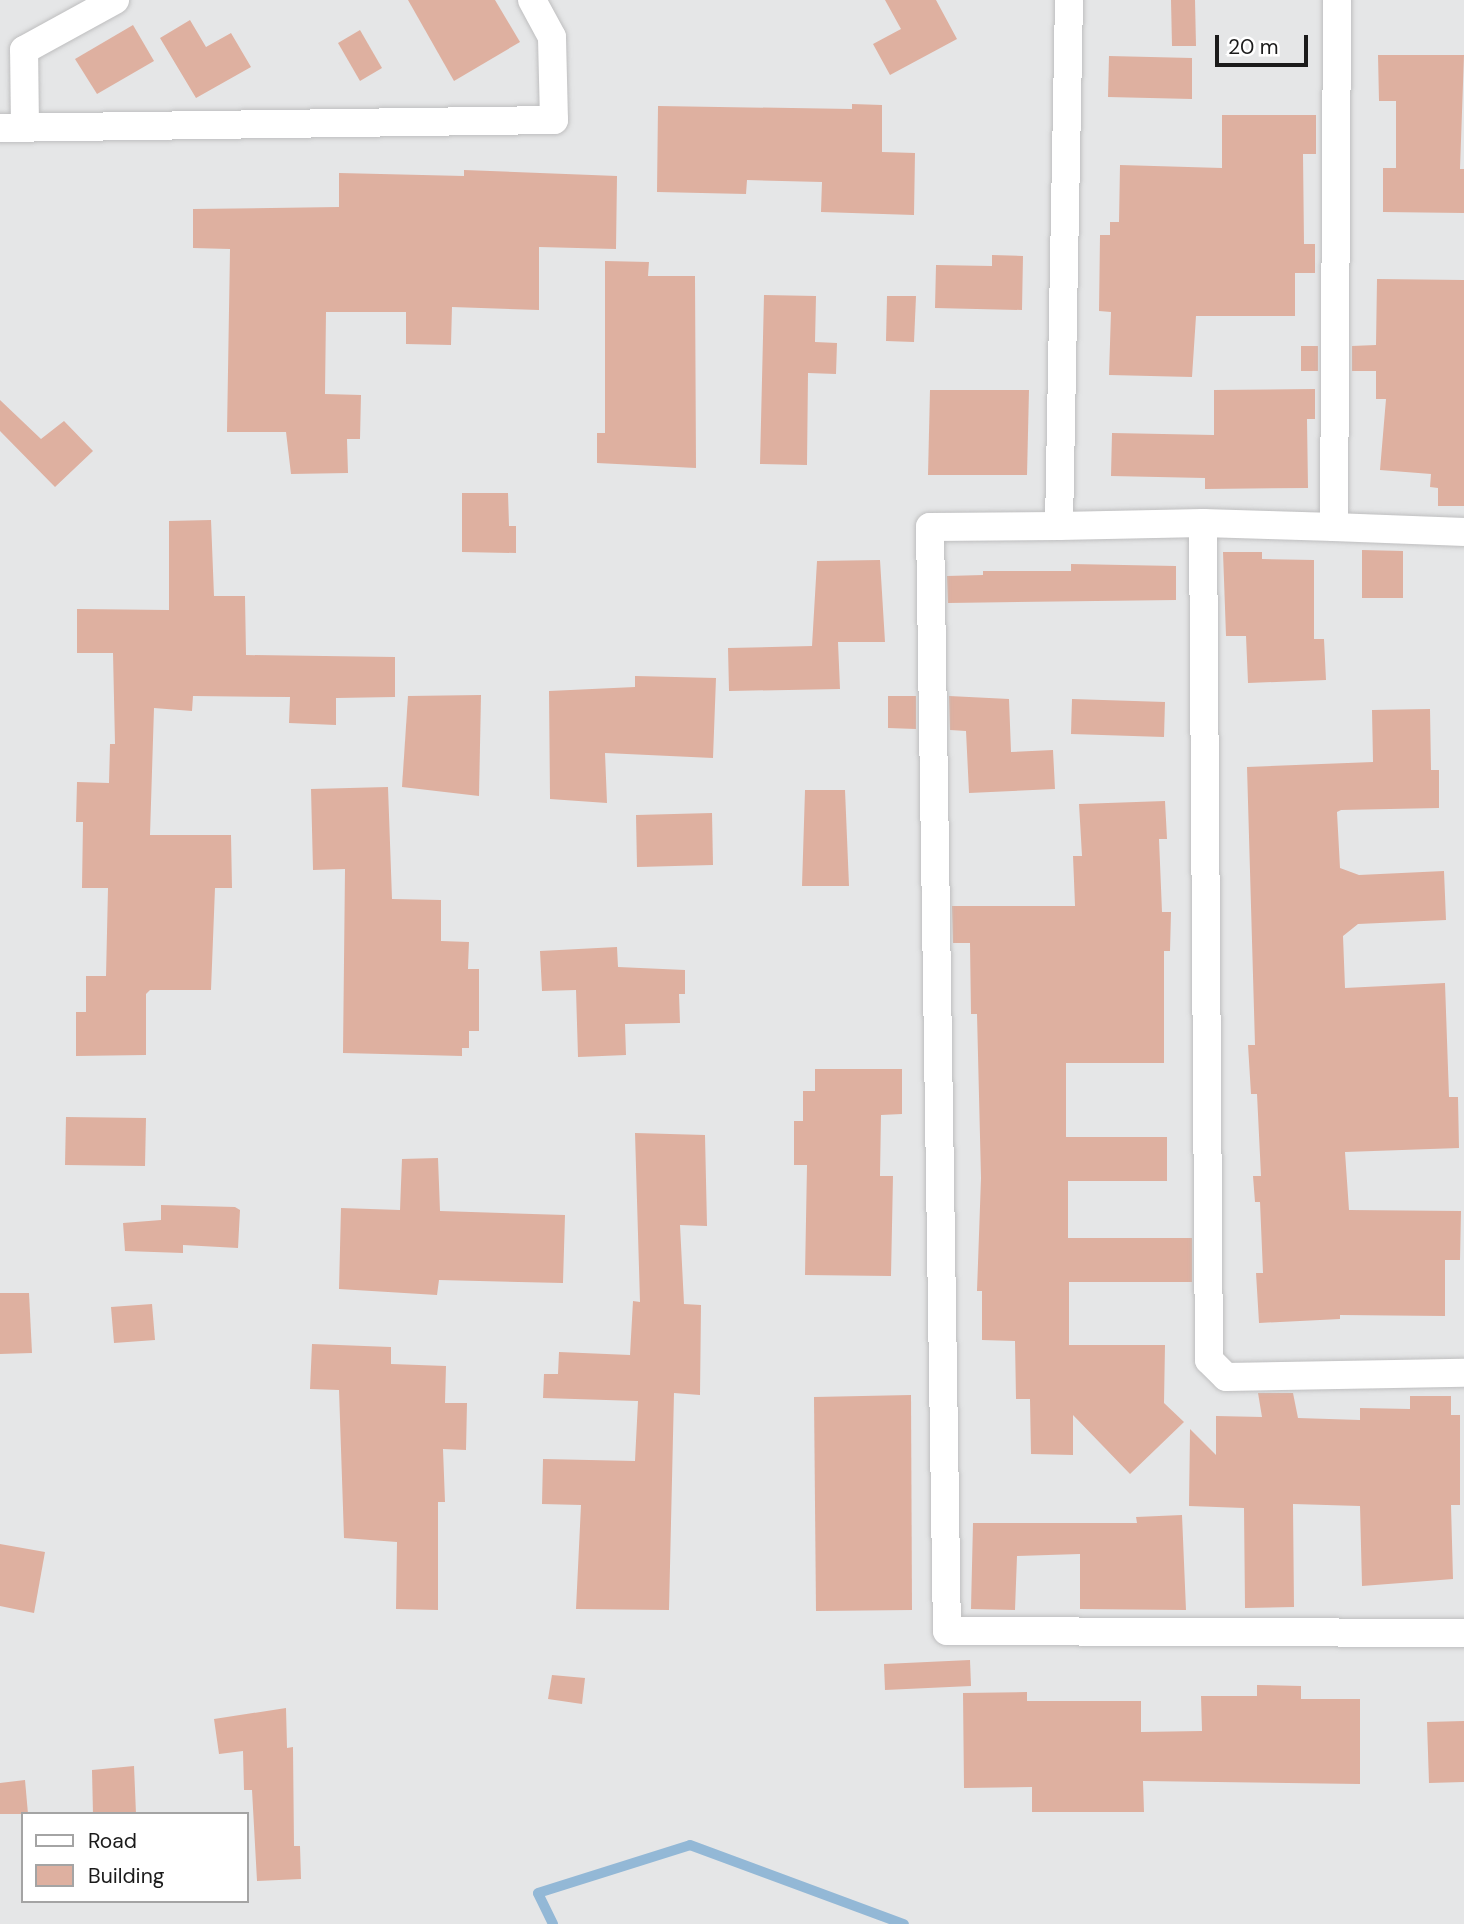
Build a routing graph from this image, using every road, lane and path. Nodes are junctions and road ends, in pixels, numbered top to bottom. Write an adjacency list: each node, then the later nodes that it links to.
1 (115, 0): 5 (street)
2 (532, 0): 5 (street)
3 (1069, 0): 7 (street)
4 (1337, 0): 8 (street)
5 (12, 127)
6 (1203, 523): 7 (street); 8 (street); 10 (street)
7 (1059, 526): 11 (street)
8 (1334, 527): 9 (street)
9 (1464, 532)
10 (1464, 1373)
11 (1464, 1633)

